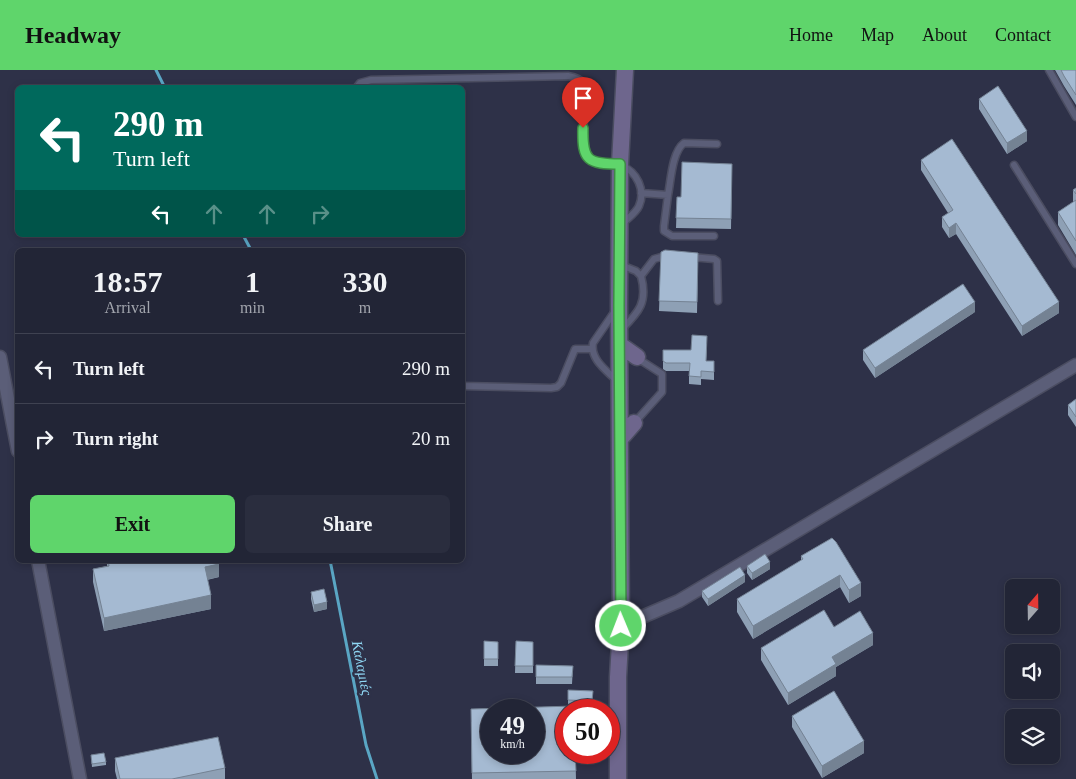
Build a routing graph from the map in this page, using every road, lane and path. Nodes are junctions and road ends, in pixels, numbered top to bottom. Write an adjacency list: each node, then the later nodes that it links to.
1 (625, 70): 6 (main road)
2 (1049, 70): 4 (lane)
3 (358, 85): 6 (lane)
4 (1076, 117)
5 (717, 144): 9 (lane)
6 (620, 164): 8 (lane); 10 (main road)
7 (1014, 166): 14 (lane)
8 (641, 193): 9 (lane); 10 (lane)
9 (668, 195): 11 (lane)
10 (620, 227): 15 (main road)
11 (714, 236)
12 (675, 256): 16 (lane)
13 (685, 256): 17 (lane)
14 (1076, 264)
15 (619, 265): 16 (lane); 18 (main road)
16 (641, 276): 19 (lane)
17 (718, 301)
18 (619, 306): 19 (main road); 20 (lane)
19 (620, 338): 22 (main road); 24 (main road)
20 (592, 349): 24 (lane); 25 (lane)
21 (0, 357): 27 (street)
22 (637, 357): 26 (lane)
23 (1076, 365): 30 (street)
24 (620, 385): 28 (main road)
25 (465, 386)
26 (634, 423): 28 (main road)
27 (15, 435)
28 (620, 439): 30 (main road)
29 (39, 563): 31 (street)
30 (621, 626): 32 (main road)
31 (80, 779)
32 (618, 779)

